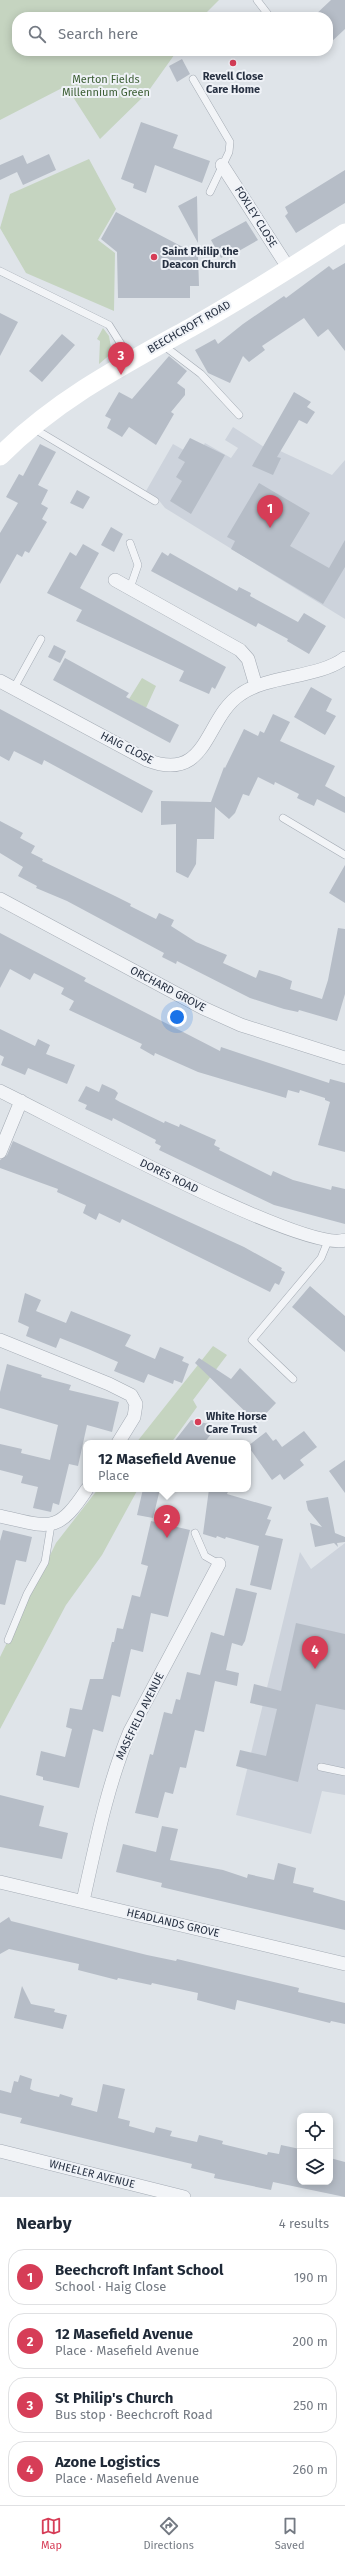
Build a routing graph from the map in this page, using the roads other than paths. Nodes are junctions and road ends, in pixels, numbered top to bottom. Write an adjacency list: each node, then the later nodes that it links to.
1 (257, 0): 2 (lane)
2 (266, 12)
3 (193, 79): 4 (lane)
4 (222, 166): 5 (lane); 7 (street, FOXLEY CLOSE)
5 (210, 192)
6 (345, 233): 7 (main road, BEECHCROFT ROAD)
7 (289, 269): 9 (main road, BEECHCROFT ROAD)
8 (0, 271): 10 (lane)
9 (161, 344): 10 (main road, BEECHCROFT ROAD); 11 (lane)
10 (131, 360): 12 (main road, BEECHCROFT ROAD)
11 (239, 415)
12 (32, 427): 13 (main road, BEECHCROFT ROAD); 14 (lane)
13 (0, 456)
14 (155, 501)
15 (130, 543): 17 (lane)
16 (115, 580): 17 (street)
17 (130, 588): 21 (street)
18 (41, 639): 22 (lane)
19 (345, 658): 21 (street, HAIG CLOSE)
20 (0, 681): 22 (street, HAIG CLOSE)
21 (256, 686): 22 (street, HAIG CLOSE)
22 (14, 688)
23 (283, 818): 24 (lane)
24 (345, 855)
25 (0, 899): 26 (street, ORCHARD GROVE)
26 (345, 1058)
27 (0, 1091): 28 (street, DORES ROAD)
28 (21, 1101): 29 (street); 31 (street, DORES ROAD)
29 (0, 1152)
30 (345, 1240): 31 (street, DORES ROAD)
31 (328, 1241): 33 (lane)
32 (0, 1340): 34 (street)
33 (294, 1379)
34 (120, 1440)
35 (86, 1492): 37 (street)
36 (0, 1516): 37 (street)
37 (51, 1525): 40 (lane)
38 (195, 1533): 39 (lane)
39 (219, 1564): 44 (street, MASEFIELD AVENUE)
40 (8, 1640)
41 (321, 1767): 42 (lane)
42 (345, 1772)
43 (0, 1882): 44 (street, HEADLANDS GROVE)
44 (83, 1901): 45 (street, HEADLANDS GROVE)
45 (345, 1964)
46 (0, 2151): 47 (street, WHEELER AVENUE)
47 (184, 2197)

